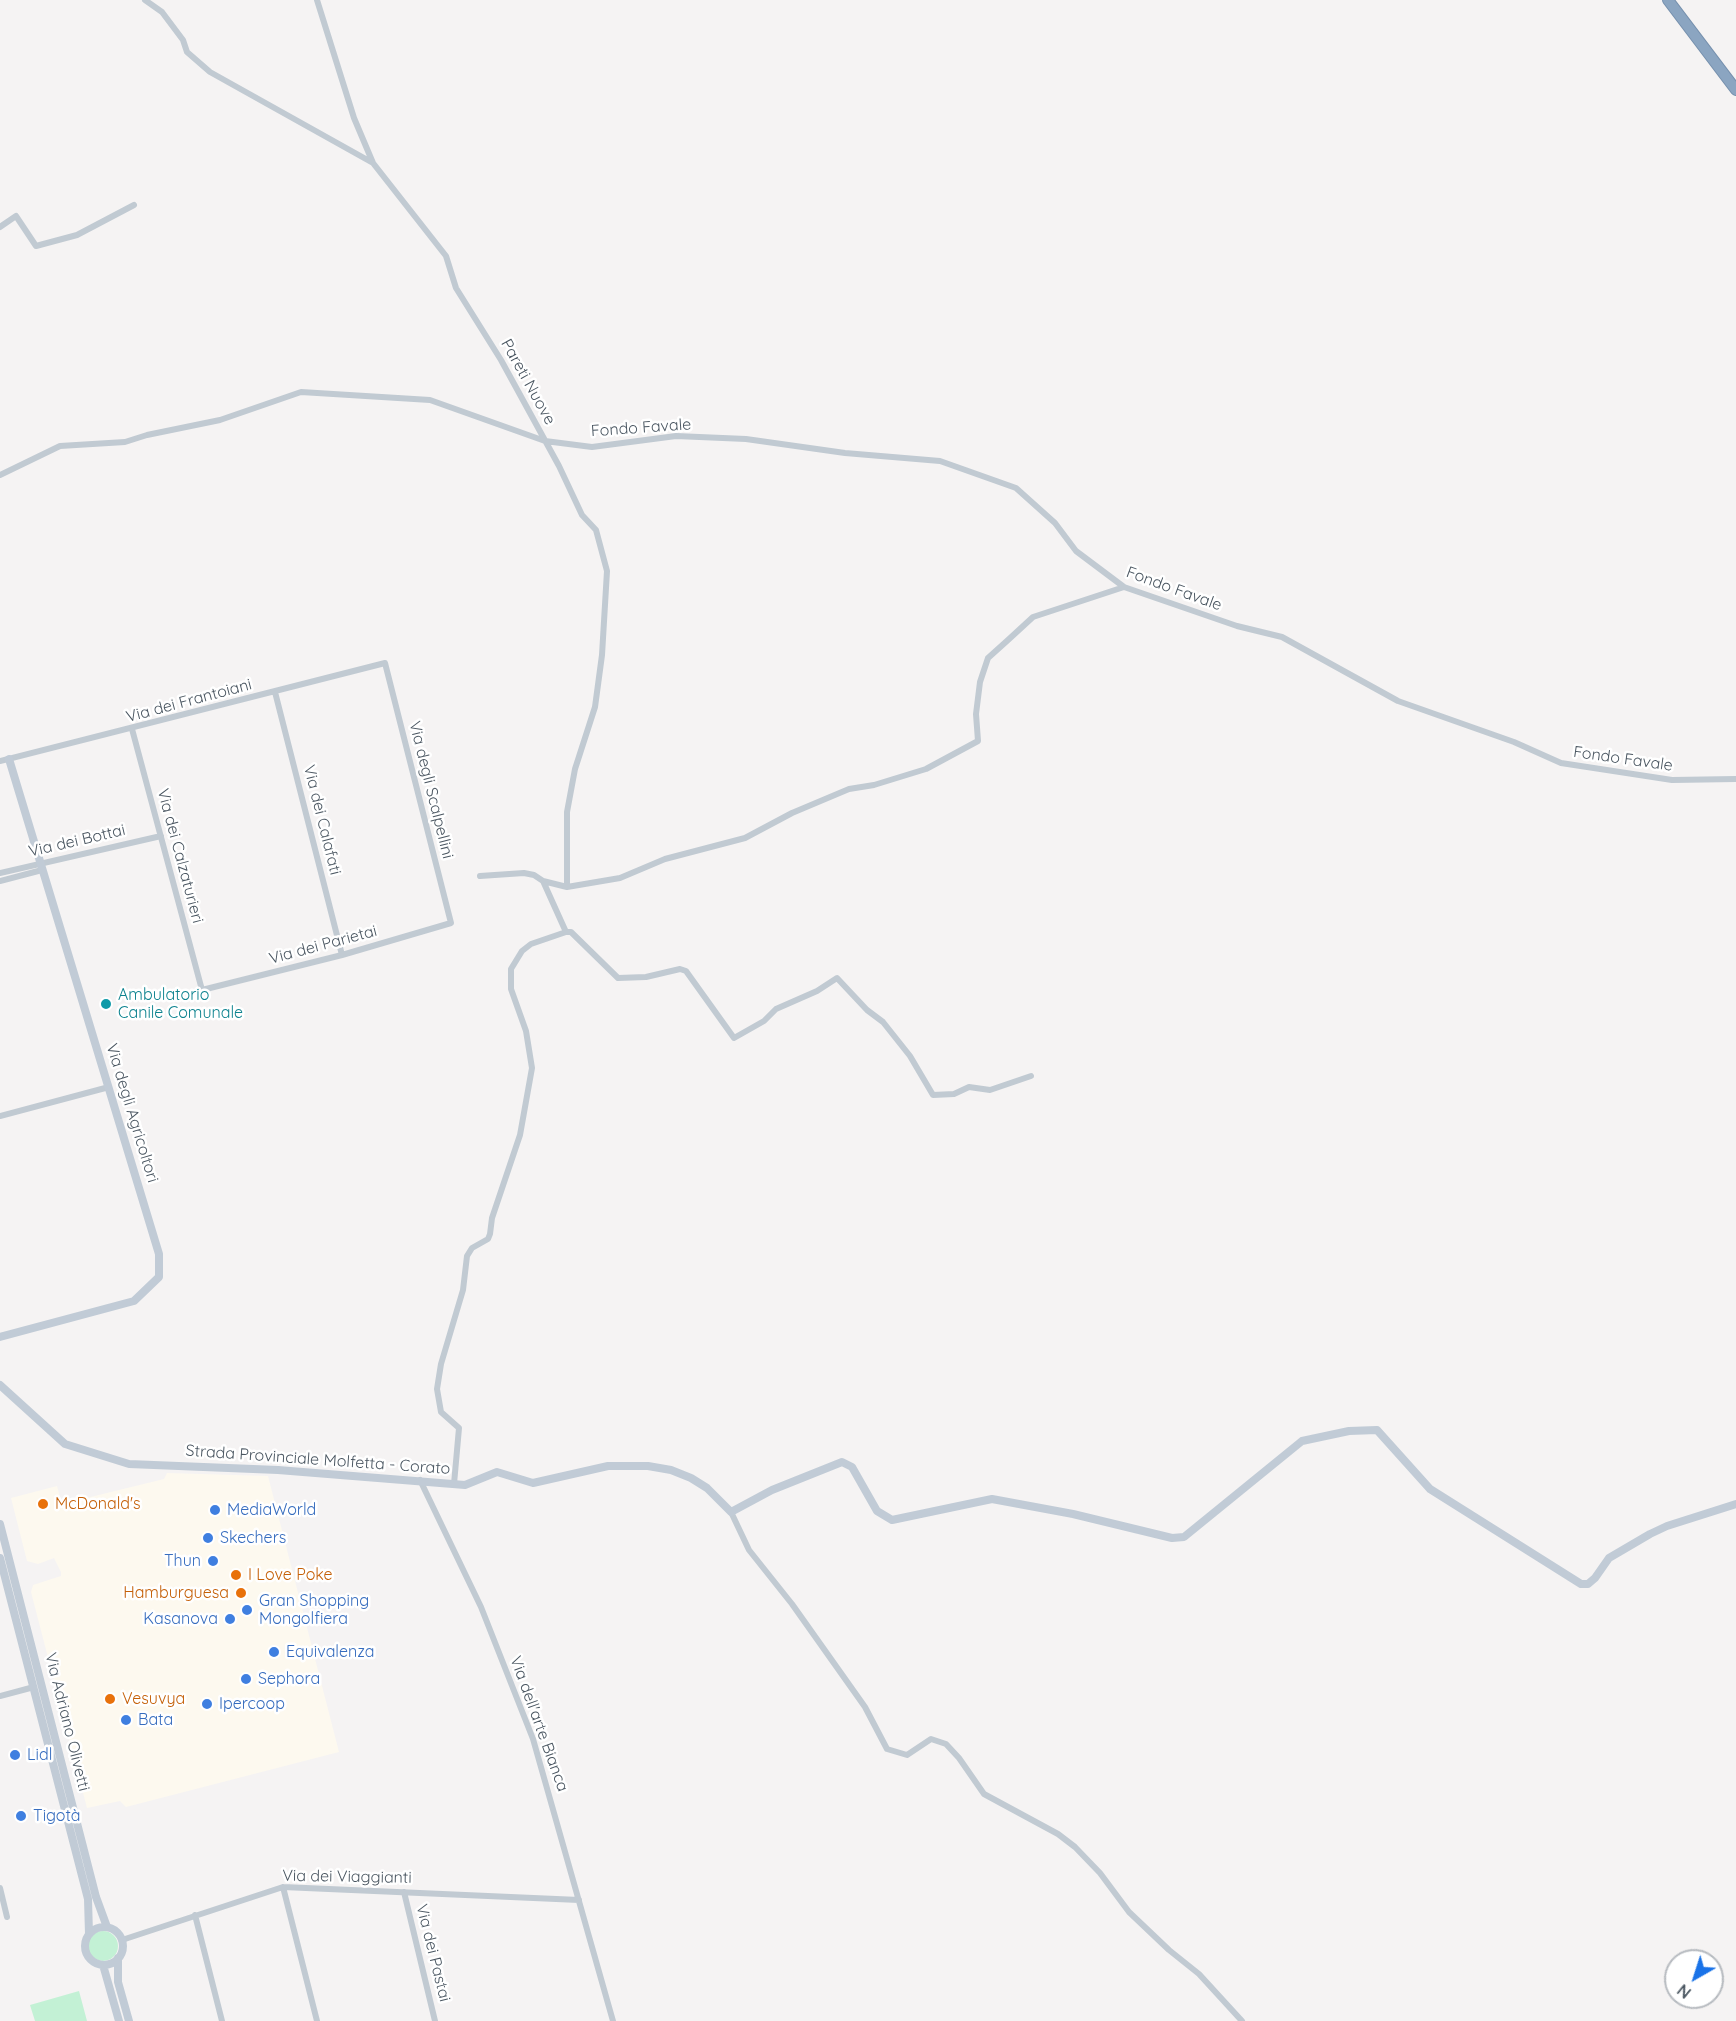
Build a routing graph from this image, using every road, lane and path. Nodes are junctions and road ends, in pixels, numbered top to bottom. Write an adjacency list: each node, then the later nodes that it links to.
1 (145, 0): 7 (street, Pareti Nuove)
2 (317, 0): 7 (street)
3 (1668, 0): 6 (highway)
4 (1676, 0): 5 (highway)
5 (1736, 79)
6 (1736, 90)
7 (373, 163): 10 (street, Pareti Nuove)
8 (134, 204): 9 (street)
9 (0, 227)
10 (545, 441): 11 (street, Pareti Nuove); 12 (street, Fondo Favale); 24 (street)
11 (0, 475)
12 (1124, 587): 17 (street, Fondo Favale); 24 (street)
13 (385, 663): 14 (street, Via dei Frantoiani); 25 (street, Via degli Scalpellini)
14 (275, 692): 15 (street, Via dei Frantoiani); 27 (street, Via dei Calafati)
15 (132, 729): 16 (street, Via dei Frantoiani); 18 (street, Via dei Calzaturieri)
16 (4, 760): 19 (street, Via degli Agricoltori)
17 (1736, 779)
18 (160, 836): 19 (street, Via dei Bottai); 28 (street, Via dei Calzaturieri)
19 (41, 866): 20 (street, Via dei Bottai); 23 (street, Via dei Bottai); 30 (street, Via degli Agricoltori)
20 (0, 873)
21 (480, 876): 22 (street)
22 (543, 880): 24 (street); 26 (street)
23 (0, 881)
24 (567, 886)
25 (451, 923): 27 (street, Via dei Parietai)
26 (566, 932): 29 (street); 35 (street)
27 (342, 955): 28 (street, Via dei Parietai)
28 (202, 990)
29 (1031, 1076)
30 (109, 1087): 31 (street); 32 (street, Via degli Agricoltori)
31 (0, 1116)
32 (0, 1337)
33 (0, 1385): 34 (street, Strada Provinciale Molfetta - Corato)
34 (420, 1480): 35 (street, Strada Provinciale Molfetta - Corato); 45 (street, Via dell'arte Bianca)
35 (454, 1484): 37 (street, Strada Provinciale Molfetta - Corato)
36 (1736, 1504): 37 (street)
37 (731, 1512): 59 (street)
38 (0, 1524): 48 (street, Via Adriano Olivetti)
39 (0, 1558): 40 (street, Via Adriano Olivetti)
40 (34, 1687): 41 (street); 49 (street, Via Adriano Olivetti)
41 (0, 1696)
42 (283, 1887): 44 (street, Via dei Viaggianti); 46 (street, Via dei Viaggianti); 56 (street)
43 (0, 1888): 47 (street)
44 (404, 1892): 45 (street, Via dei Viaggianti); 57 (street, Via dei Pastai)
45 (579, 1900): 58 (street, Via dell'arte Bianca)
46 (195, 1915): 50 (street, Via dei Viaggianti); 55 (street)
47 (8, 1917)
48 (107, 1927): 49 (street); 50 (street, Via Adriano Olivetti)
49 (89, 1934): 52 (street, Via Adriano Olivetti)
50 (122, 1940): 51 (street)
51 (118, 1958): 52 (street); 54 (street)
52 (103, 1965): 53 (street, Via Adriano Olivetti)
53 (119, 2021)
54 (129, 2021)
55 (222, 2021)
56 (317, 2021)
57 (435, 2021)
58 (613, 2021)
59 (1242, 2021)

